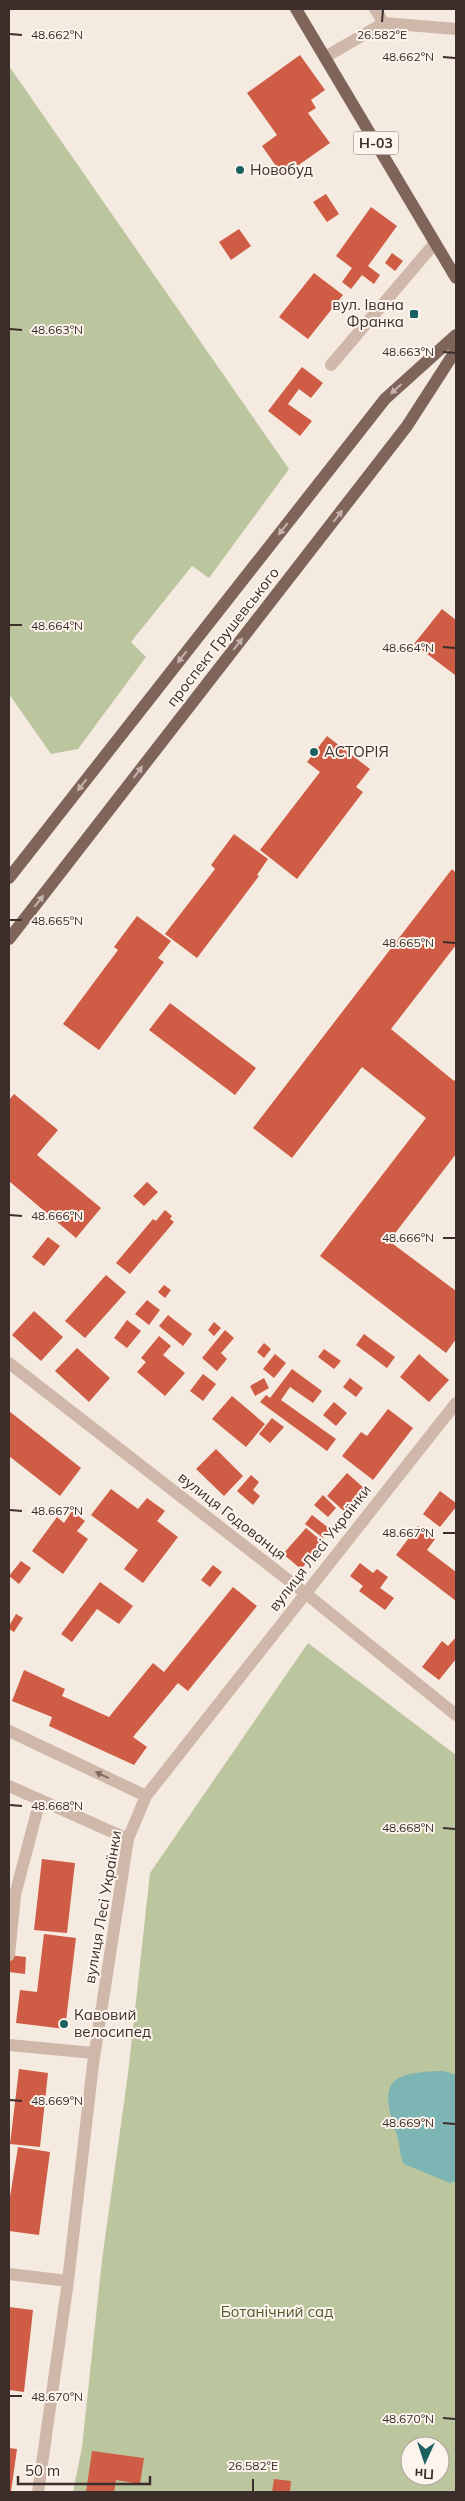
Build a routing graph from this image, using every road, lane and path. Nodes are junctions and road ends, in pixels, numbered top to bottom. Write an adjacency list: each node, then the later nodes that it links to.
1 (296, 9): 5 (main road, Н-03)
2 (375, 9): 3 (street)
3 (384, 24): 4 (street); 5 (street)
4 (456, 29)
5 (325, 57): 6 (main road, Н-03)
6 (435, 243): 7 (main road, Н-03); 10 (street)
7 (456, 278)
8 (456, 335): 11 (main road, проспект Грушевського, one-way to 11)
9 (456, 350): 12 (main road, проспект Грушевського, one-way to 9)
10 (331, 365)
11 (9, 878)
12 (9, 939)
13 (9, 1363): 15 (street, вулиця Годованця)
14 (456, 1403): 15 (street, вулиця Лесі Українки)
15 (305, 1593): 16 (street, вулиця Годованця); 19 (street, вулиця Лесі Українки)
16 (456, 1716)
17 (9, 1731): 19 (street, one-way to 17)
18 (9, 1786): 20 (street)
19 (146, 1796): 21 (street, вулиця Лесі Українки)
20 (40, 1800): 21 (street); 22 (street)
21 (128, 1839): 25 (street, вулиця Лесі Українки)
22 (12, 1896): 23 (street)
23 (9, 1955)
24 (9, 2045): 25 (street)
25 (94, 2054): 27 (street, вулиця Лесі Українки)
26 (9, 2274): 27 (street)
27 (68, 2281): 28 (street, вулиця Лесі Українки)
28 (38, 2492)

